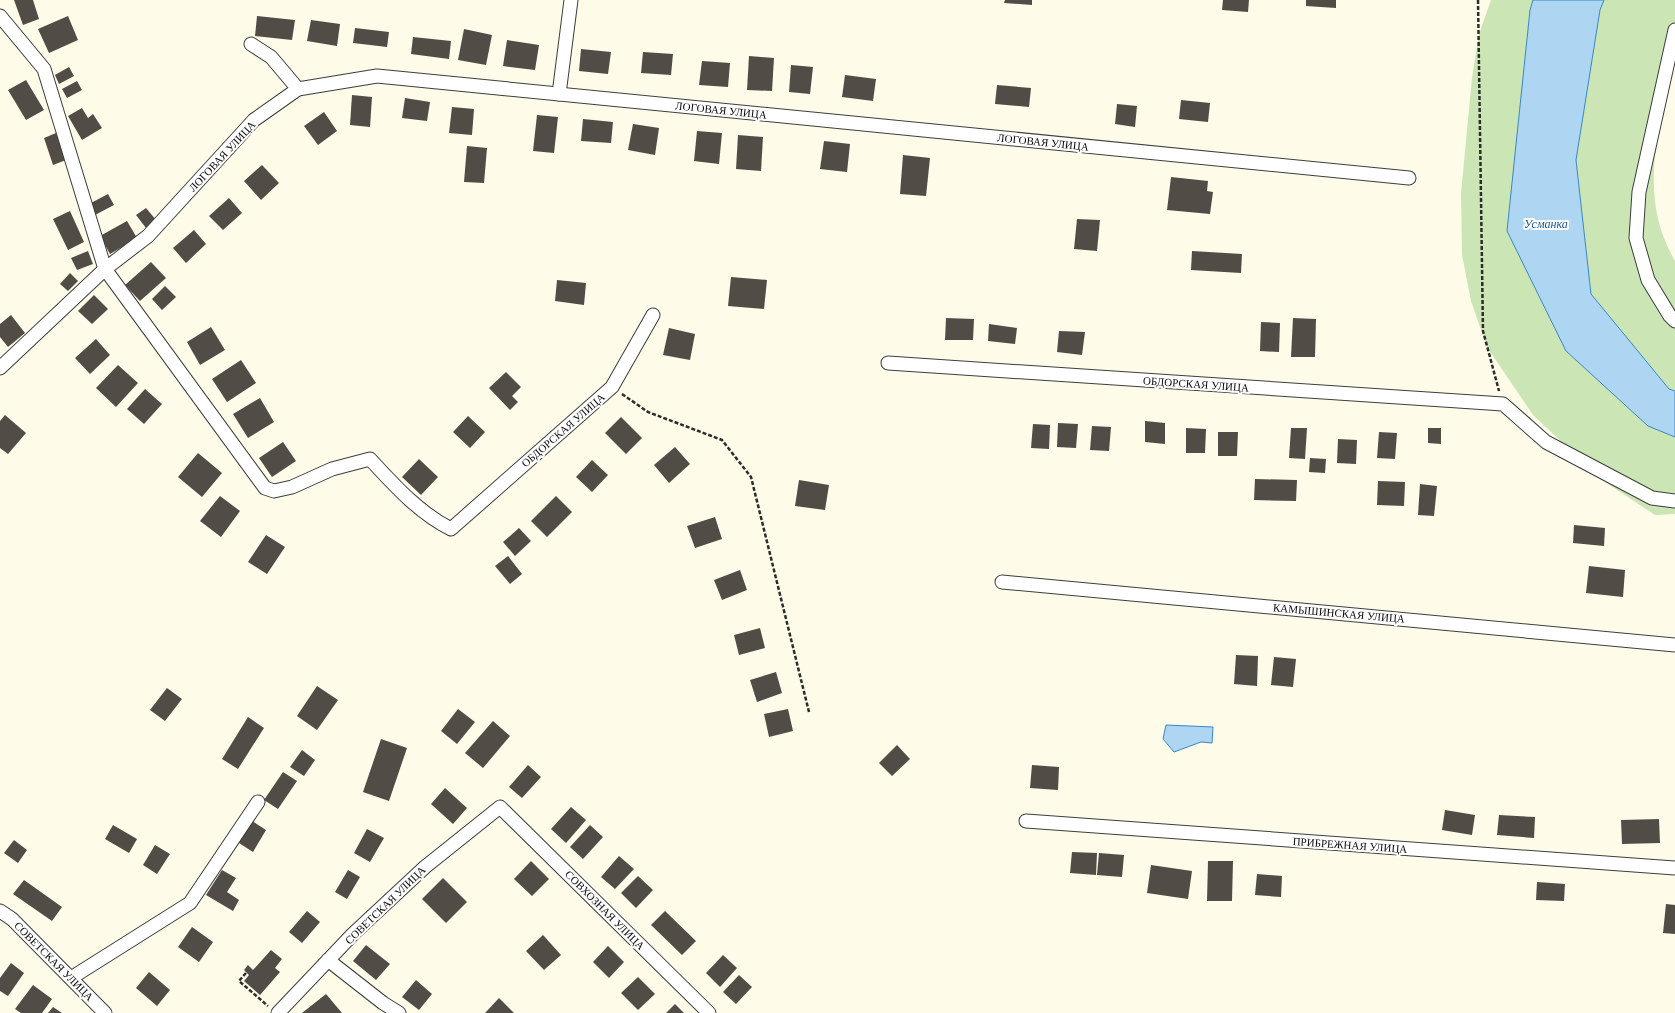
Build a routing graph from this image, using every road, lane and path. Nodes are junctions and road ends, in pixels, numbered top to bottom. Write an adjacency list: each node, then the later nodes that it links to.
1 (571, 0): 7 (street)
2 (1478, 0): 15 (path)
3 (0, 16): 9 (street)
4 (1675, 30): 11 (street)
5 (251, 44): 6 (street)
6 (298, 89): 7 (street, ЛОГОВАЯ УЛИЦА); 9 (street, ЛОГОВАЯ УЛИЦА)
7 (558, 94): 8 (street, ЛОГОВАЯ УЛИЦА)
8 (1409, 178)
9 (105, 270): 13 (street, ЛОГОВАЯ УЛИЦА); 14 (street, ОБДОРСКАЯ УЛИЦА)
10 (653, 315): 14 (street, ОБДОРСКАЯ УЛИЦА)
11 (1675, 321)
12 (888, 363): 15 (street, ОБДОРСКАЯ УЛИЦА)
13 (0, 368)
14 (612, 387): 19 (path)
15 (1503, 404): 16 (street)
16 (1675, 501)
17 (1002, 582): 18 (street, КАМЫШИНСКАЯ УЛИЦА)
18 (1675, 645)
19 (809, 712)
20 (258, 802): 27 (street)
21 (500, 807): 25 (street, СОВЕТСКАЯ УЛИЦА); 31 (street, СОВХОЗНАЯ УЛИЦА)
22 (1026, 821): 23 (street, ПРИБРЕЖНАЯ УЛИЦА)
23 (1675, 868)
24 (0, 911): 27 (street, СОВЕТСКАЯ УЛИЦА)
25 (328, 960): 28 (street, СОВЕТСКАЯ УЛИЦА); 30 (street)
26 (246, 973): 28 (path)
27 (71, 978): 29 (street, СОВЕТСКАЯ УЛИЦА)
28 (275, 1011)
29 (105, 1013)
30 (399, 1013)
31 (710, 1013)

